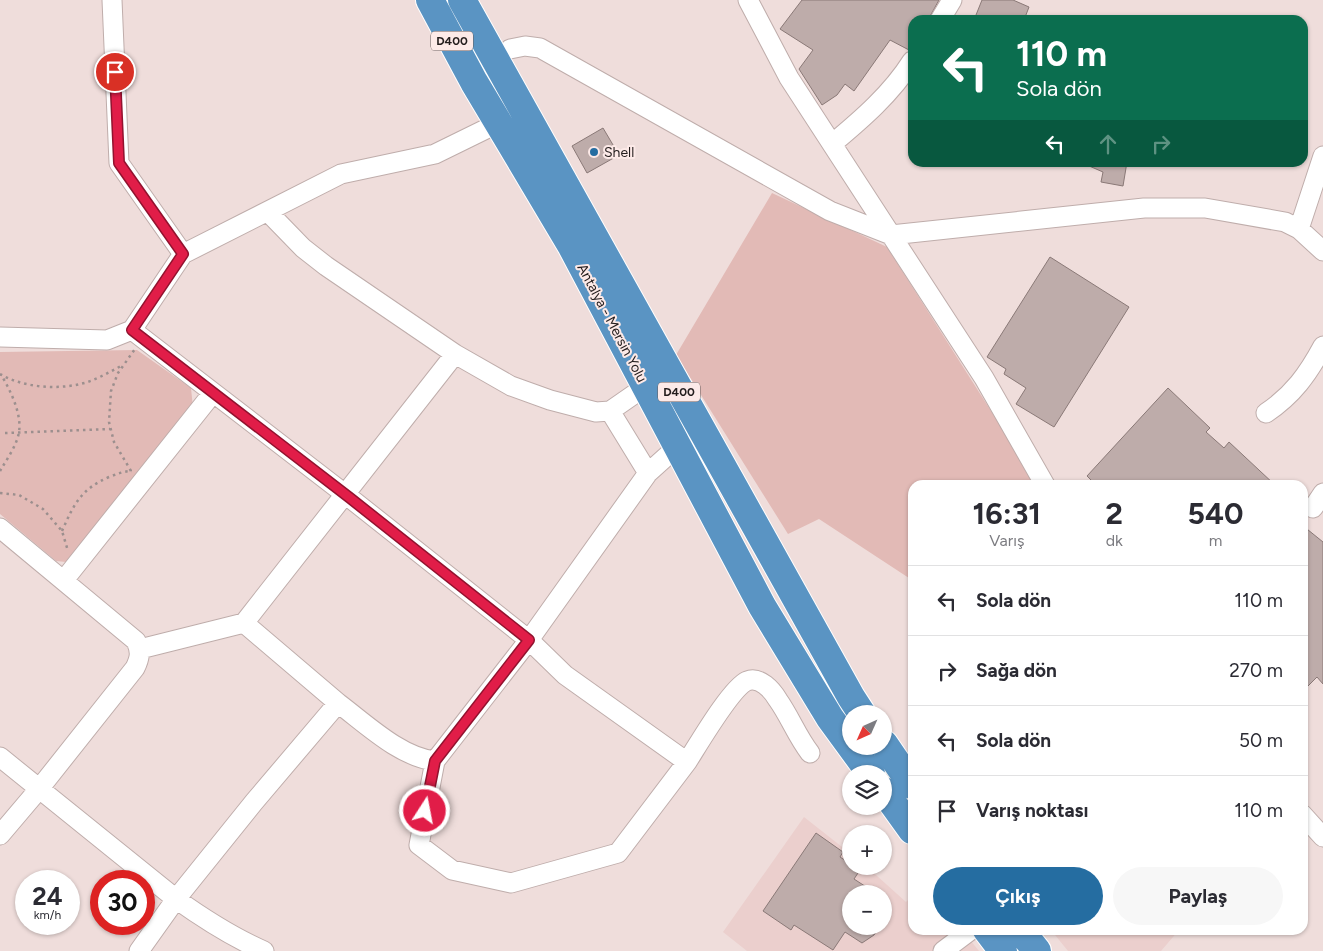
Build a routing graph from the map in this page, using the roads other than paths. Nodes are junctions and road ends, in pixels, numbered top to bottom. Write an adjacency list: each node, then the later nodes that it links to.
1 (112, 0): 19 (street)
2 (416, 0): 11 (highway)
3 (430, 0): 17 (highway, Antalya - Mersin Yolu / D400)
4 (462, 0): 9 (highway, Antalya - Mersin Yolu / D400)
5 (484, 0): 9 (highway)
6 (748, 0): 12 (street)
7 (952, 0): 8 (street)
8 (943, 15)
9 (505, 58): 16 (street); 38 (highway, Antalya - Mersin Yolu / D400)
10 (908, 67): 12 (street)
11 (488, 128): 14 (street); 17 (highway)
12 (832, 144): 16 (street)
13 (1323, 156): 15 (street)
14 (268, 212): 19 (street); 23 (street)
15 (1299, 229): 16 (street); 18 (street)
16 (891, 236): 30 (street)
17 (571, 245): 24 (highway, Antalya - Mersin Yolu / D400)
18 (1323, 250)
19 (183, 254): 20 (street)
20 (137, 333): 21 (street); 25 (street)
21 (0, 337)
22 (1323, 346): 27 (street)
23 (455, 354): 26 (street); 31 (street)
24 (646, 386): 26 (street); 28 (highway, Antalya - Mersin Yolu / D400)
25 (212, 394): 31 (street); 33 (street)
26 (610, 411): 29 (street)
27 (1266, 413)
28 (678, 446): 29 (street); 44 (highway, Antalya - Mersin Yolu / D400)
29 (648, 472): 35 (street)
30 (1042, 480)
31 (344, 494): 34 (street); 35 (street)
32 (0, 528): 33 (street)
33 (68, 575): 36 (street)
34 (244, 623): 36 (street); 37 (street)
35 (529, 640): 42 (street); 43 (street)
36 (140, 649): 46 (street)
37 (338, 704): 42 (street); 52 (street)
38 (856, 705)
39 (810, 753): 43 (street)
40 (892, 755): 45 (highway)
41 (0, 758): 46 (street)
42 (435, 761): 43 (street)
43 (687, 762)
44 (864, 765)
45 (908, 779)
46 (39, 789): 50 (street); 52 (street)
47 (892, 802): 49 (highway)
48 (1308, 821): 51 (street)
49 (908, 824)
50 (0, 835)
51 (1323, 837)
52 (176, 899): 56 (street); 57 (street)
53 (964, 935): 58 (street)
54 (991, 935): 59 (highway)
55 (1024, 935): 60 (highway)
56 (139, 951)
57 (264, 951)
58 (943, 951)
59 (1003, 951)
60 (1037, 951)

